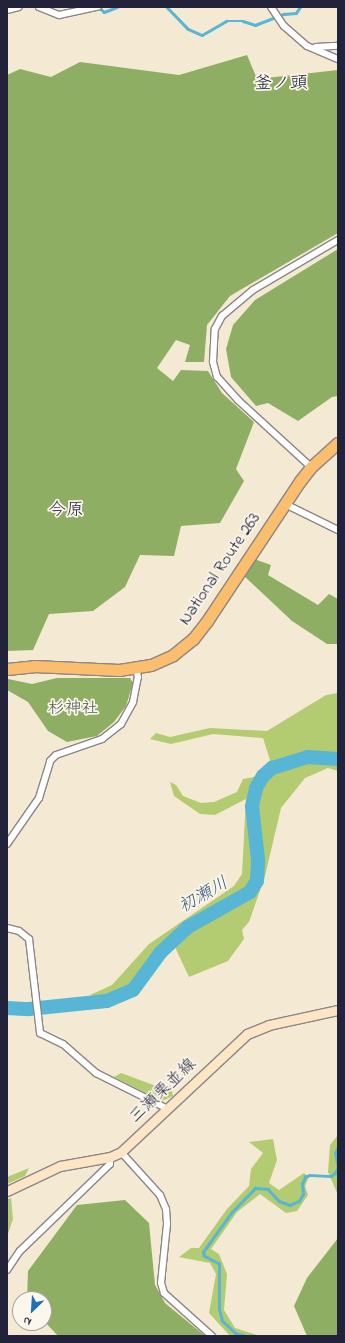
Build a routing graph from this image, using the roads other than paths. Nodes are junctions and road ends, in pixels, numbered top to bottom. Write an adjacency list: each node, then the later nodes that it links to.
1 (19, 7): 5 (street)
2 (39, 7): 4 (street)
3 (271, 7): 6 (street)
4 (96, 8)
5 (7, 10)
6 (307, 46): 7 (street); 8 (street)
7 (338, 46)
8 (338, 59)
9 (338, 240): 11 (street)
10 (338, 443): 11 (highway, National Route 263)
11 (312, 467): 12 (highway, National Route 263)
12 (285, 504): 13 (street); 14 (highway, National Route 263)
13 (338, 530)
14 (136, 668): 15 (highway, National Route 263); 16 (street)
15 (7, 669)
16 (7, 844)
17 (7, 928): 19 (street)
18 (338, 1010): 19 (main road, 三瀬栗並線)
19 (168, 1108): 20 (main road, 三瀬栗並線)
20 (121, 1152): 21 (main road, 三瀬栗並線); 24 (street)
21 (110, 1157): 22 (main road, 三瀬栗並線); 23 (street)
22 (7, 1191)
23 (7, 1270)
24 (212, 1336)

